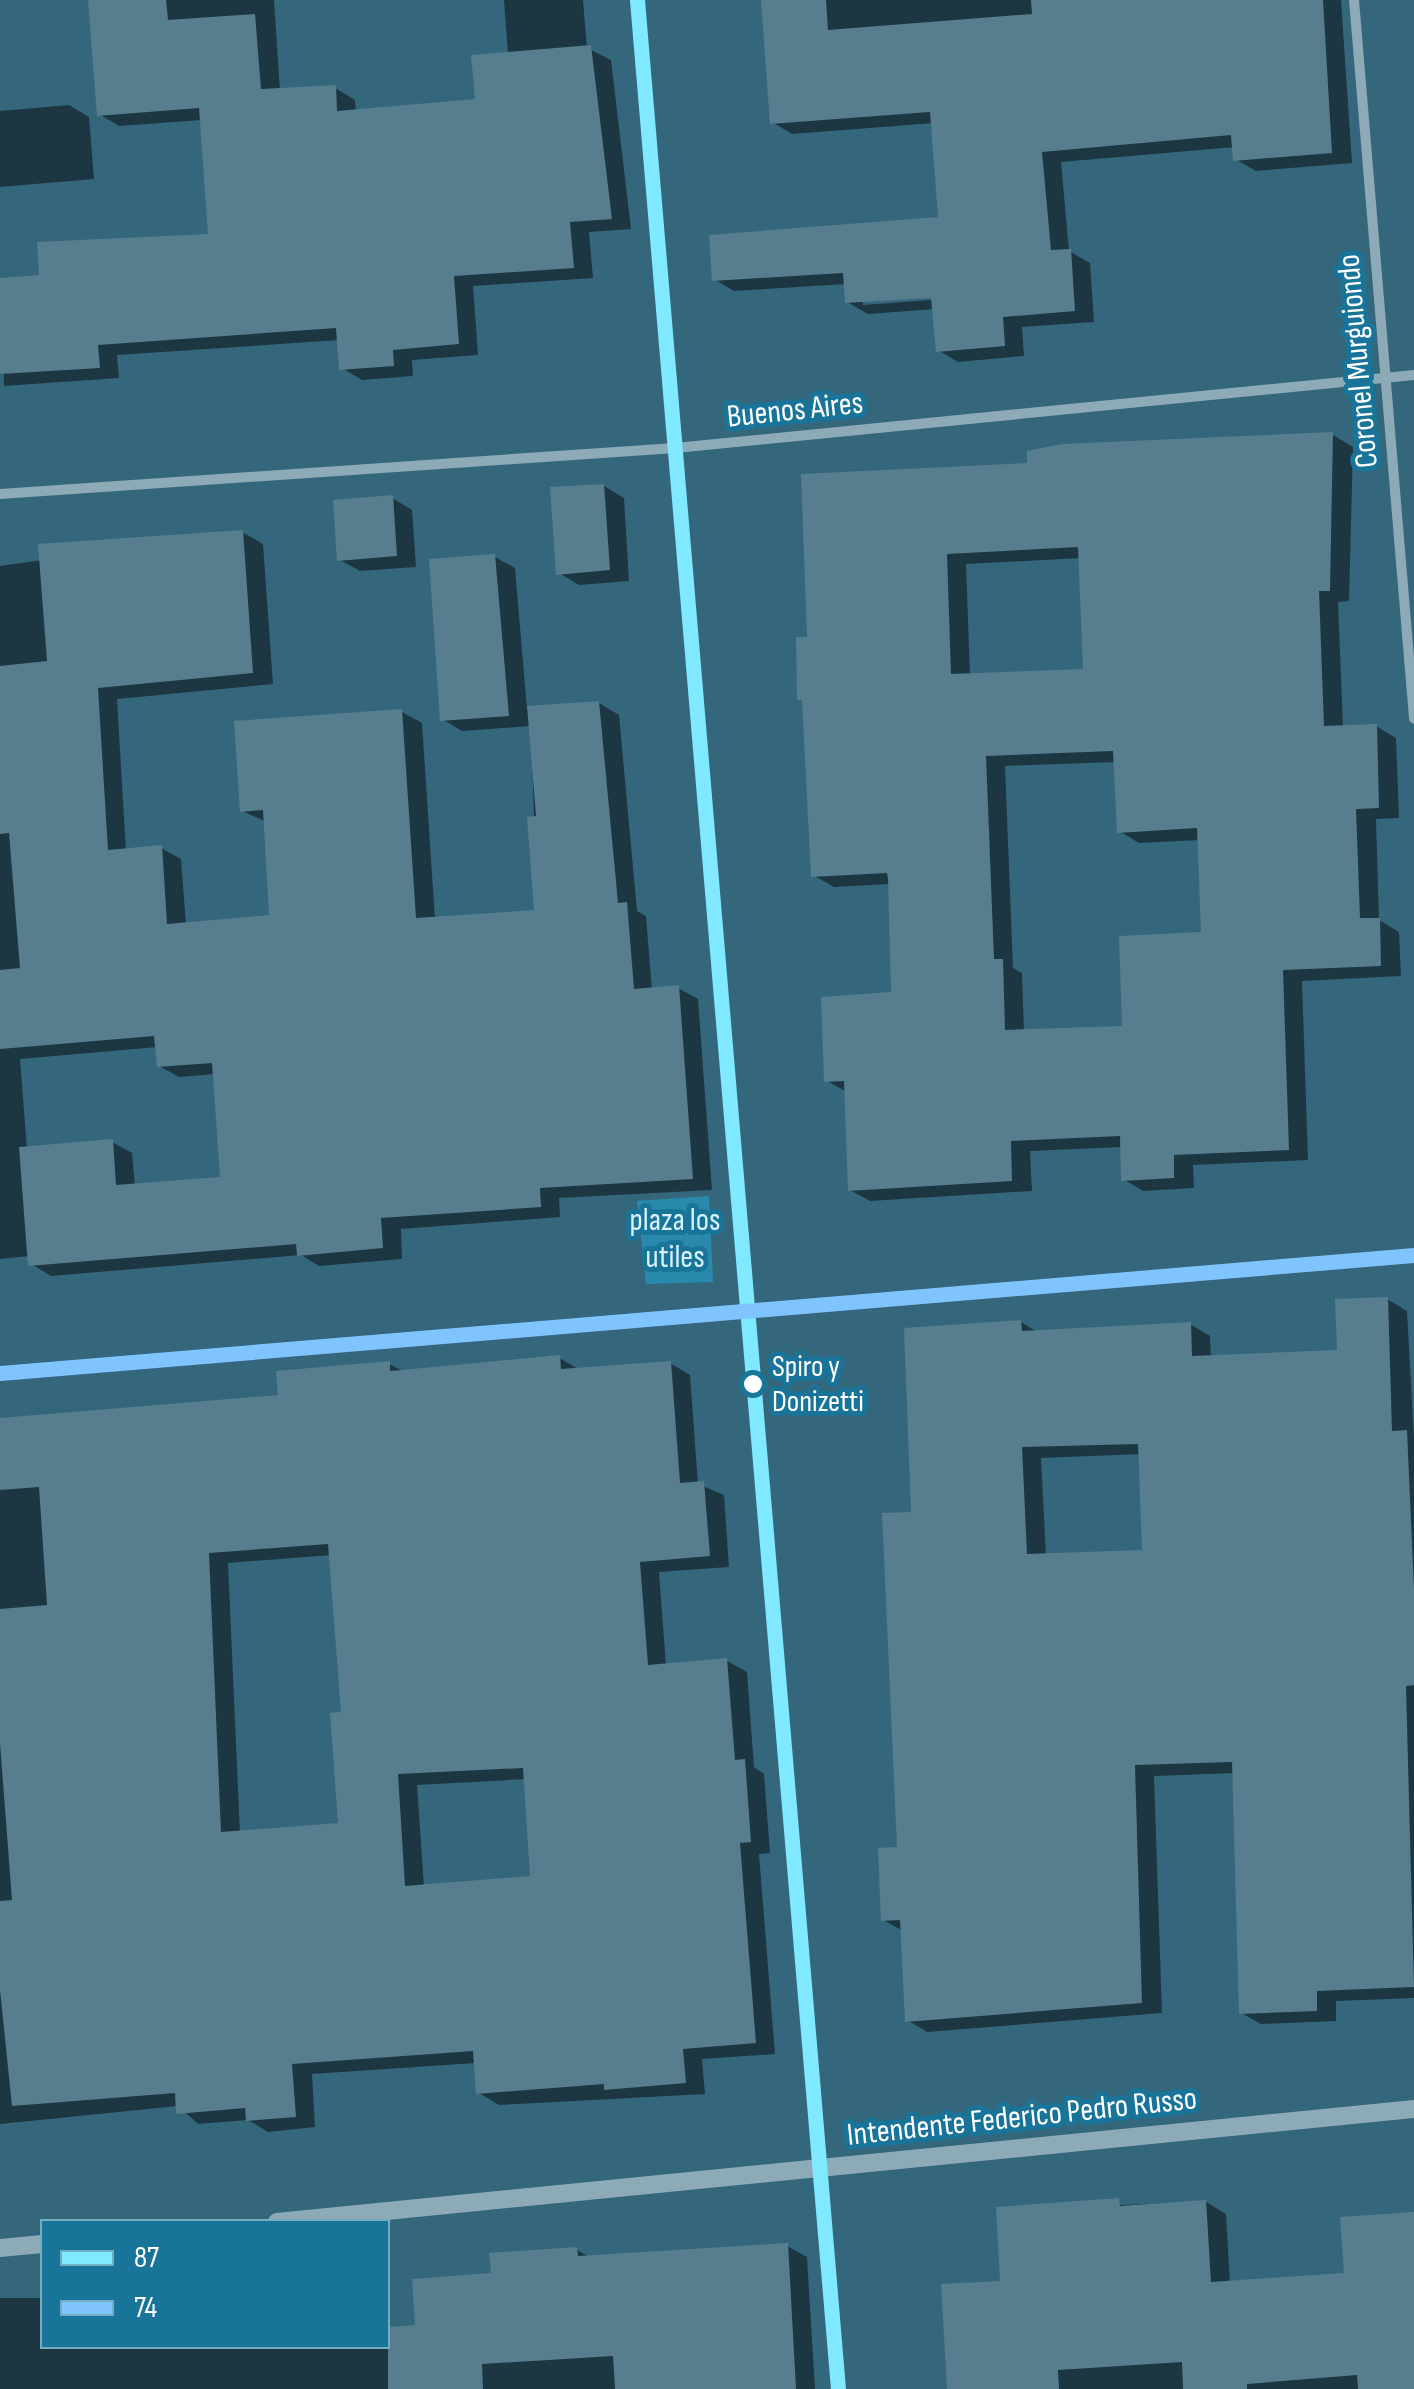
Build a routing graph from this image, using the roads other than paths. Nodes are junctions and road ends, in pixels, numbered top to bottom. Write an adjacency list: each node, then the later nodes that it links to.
1 (637, 0): 5 (street)
2 (1354, 0): 4 (street, Coronel Murguiondo)
3 (1414, 374): 4 (street, Buenos Aires)
4 (1386, 377): 5 (street, Buenos Aires); 7 (street, Coronel Murguiondo)
5 (675, 448): 6 (street, Buenos Aires); 9 (street)
6 (0, 494)
7 (1414, 718)
8 (1414, 1254): 9 (street)
9 (746, 1315): 10 (street); 12 (street)
10 (0, 1373)
11 (1414, 2109): 12 (street, Intendente Federico Pedro Russo)
12 (821, 2168): 13 (street, Intendente Federico Pedro Russo); 16 (street)
13 (307, 2219)
14 (40, 2244): 15 (street)
15 (0, 2248)
16 (838, 2389)

